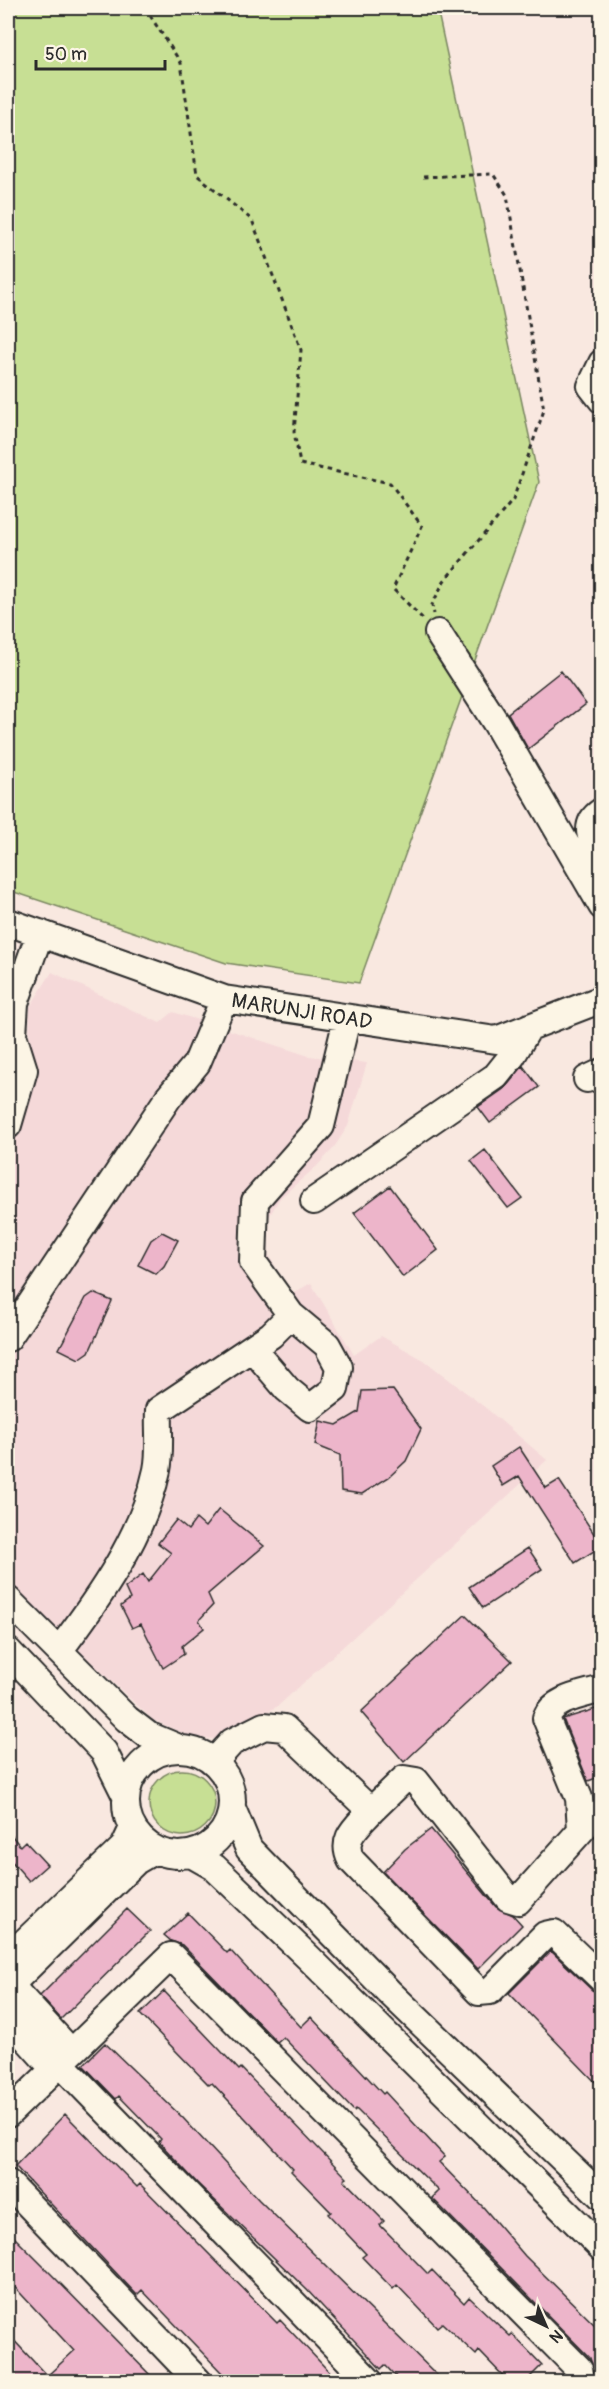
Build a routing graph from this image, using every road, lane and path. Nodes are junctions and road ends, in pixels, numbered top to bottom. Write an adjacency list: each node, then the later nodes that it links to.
1 (145, 8): 5 (path)
2 (423, 177): 5 (path)
3 (602, 363): 4 (street)
4 (602, 400)
5 (438, 633): 8 (street)
6 (602, 811): 7 (street)
7 (602, 860)
8 (602, 906)
9 (8, 923): 10 (street, MARUNJI ROAD)
10 (40, 933): 11 (street, MARUNJI ROAD); 15 (street)
11 (224, 999): 13 (street, MARUNJI ROAD); 19 (street)
12 (602, 999): 14 (street, MARUNJI ROAD)
13 (347, 1019): 14 (street, MARUNJI ROAD); 18 (street)
14 (529, 1027): 17 (street)
15 (12, 1042): 16 (street)
16 (8, 1125)
17 (314, 1202)
18 (291, 1315): 20 (street); 20 (street)
19 (8, 1338)
20 (252, 1348): 22 (street)
21 (8, 1600): 22 (street)
22 (59, 1651): 25 (street)
23 (8, 1652): 27 (street)
24 (602, 1689): 32 (street)
25 (179, 1748): 26 (street); 27 (street)
26 (214, 1762): 28 (street); 29 (street)
27 (126, 1796): 31 (street)
28 (232, 1808): 34 (street); 42 (street)
29 (371, 1810): 32 (street); 36 (street)
30 (602, 1814): 32 (street)
31 (133, 1828): 33 (street); 35 (street)
32 (581, 1830)
33 (155, 1850): 34 (street); 37 (street)
34 (191, 1854): 43 (street)
35 (8, 1958)
36 (602, 1979)
37 (10, 1982): 39 (street)
38 (8, 2018): 39 (street)
39 (61, 2061): 40 (street); 45 (street); 46 (street)
40 (8, 2114)
41 (8, 2183): 44 (street)
42 (602, 2197)
43 (602, 2248)
44 (199, 2382)
45 (370, 2382)
46 (582, 2382)

